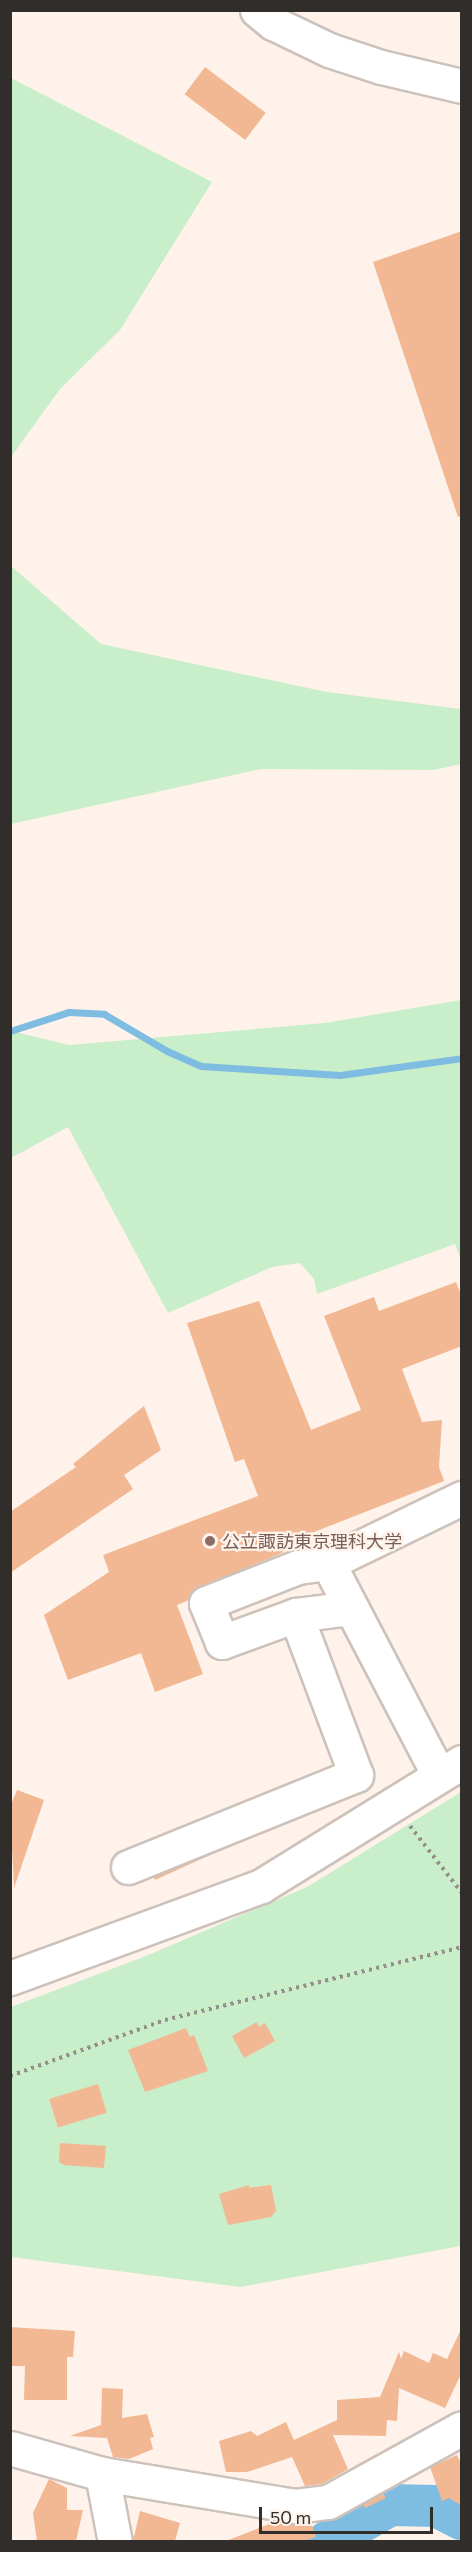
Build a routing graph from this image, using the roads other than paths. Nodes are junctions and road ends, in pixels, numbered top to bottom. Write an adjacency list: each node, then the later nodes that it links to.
1 (257, 10): 2 (street)
2 (462, 86)
3 (462, 1498): 4 (street)
4 (328, 1563): 5 (street); 6 (street)
5 (351, 1608): 6 (street); 7 (street)
6 (296, 1615): 8 (street)
7 (450, 1769): 9 (street)
8 (128, 1867)
9 (10, 1978)
10 (462, 2428): 12 (street)
11 (10, 2448): 12 (street)
12 (102, 2474): 13 (street)
13 (115, 2541)

